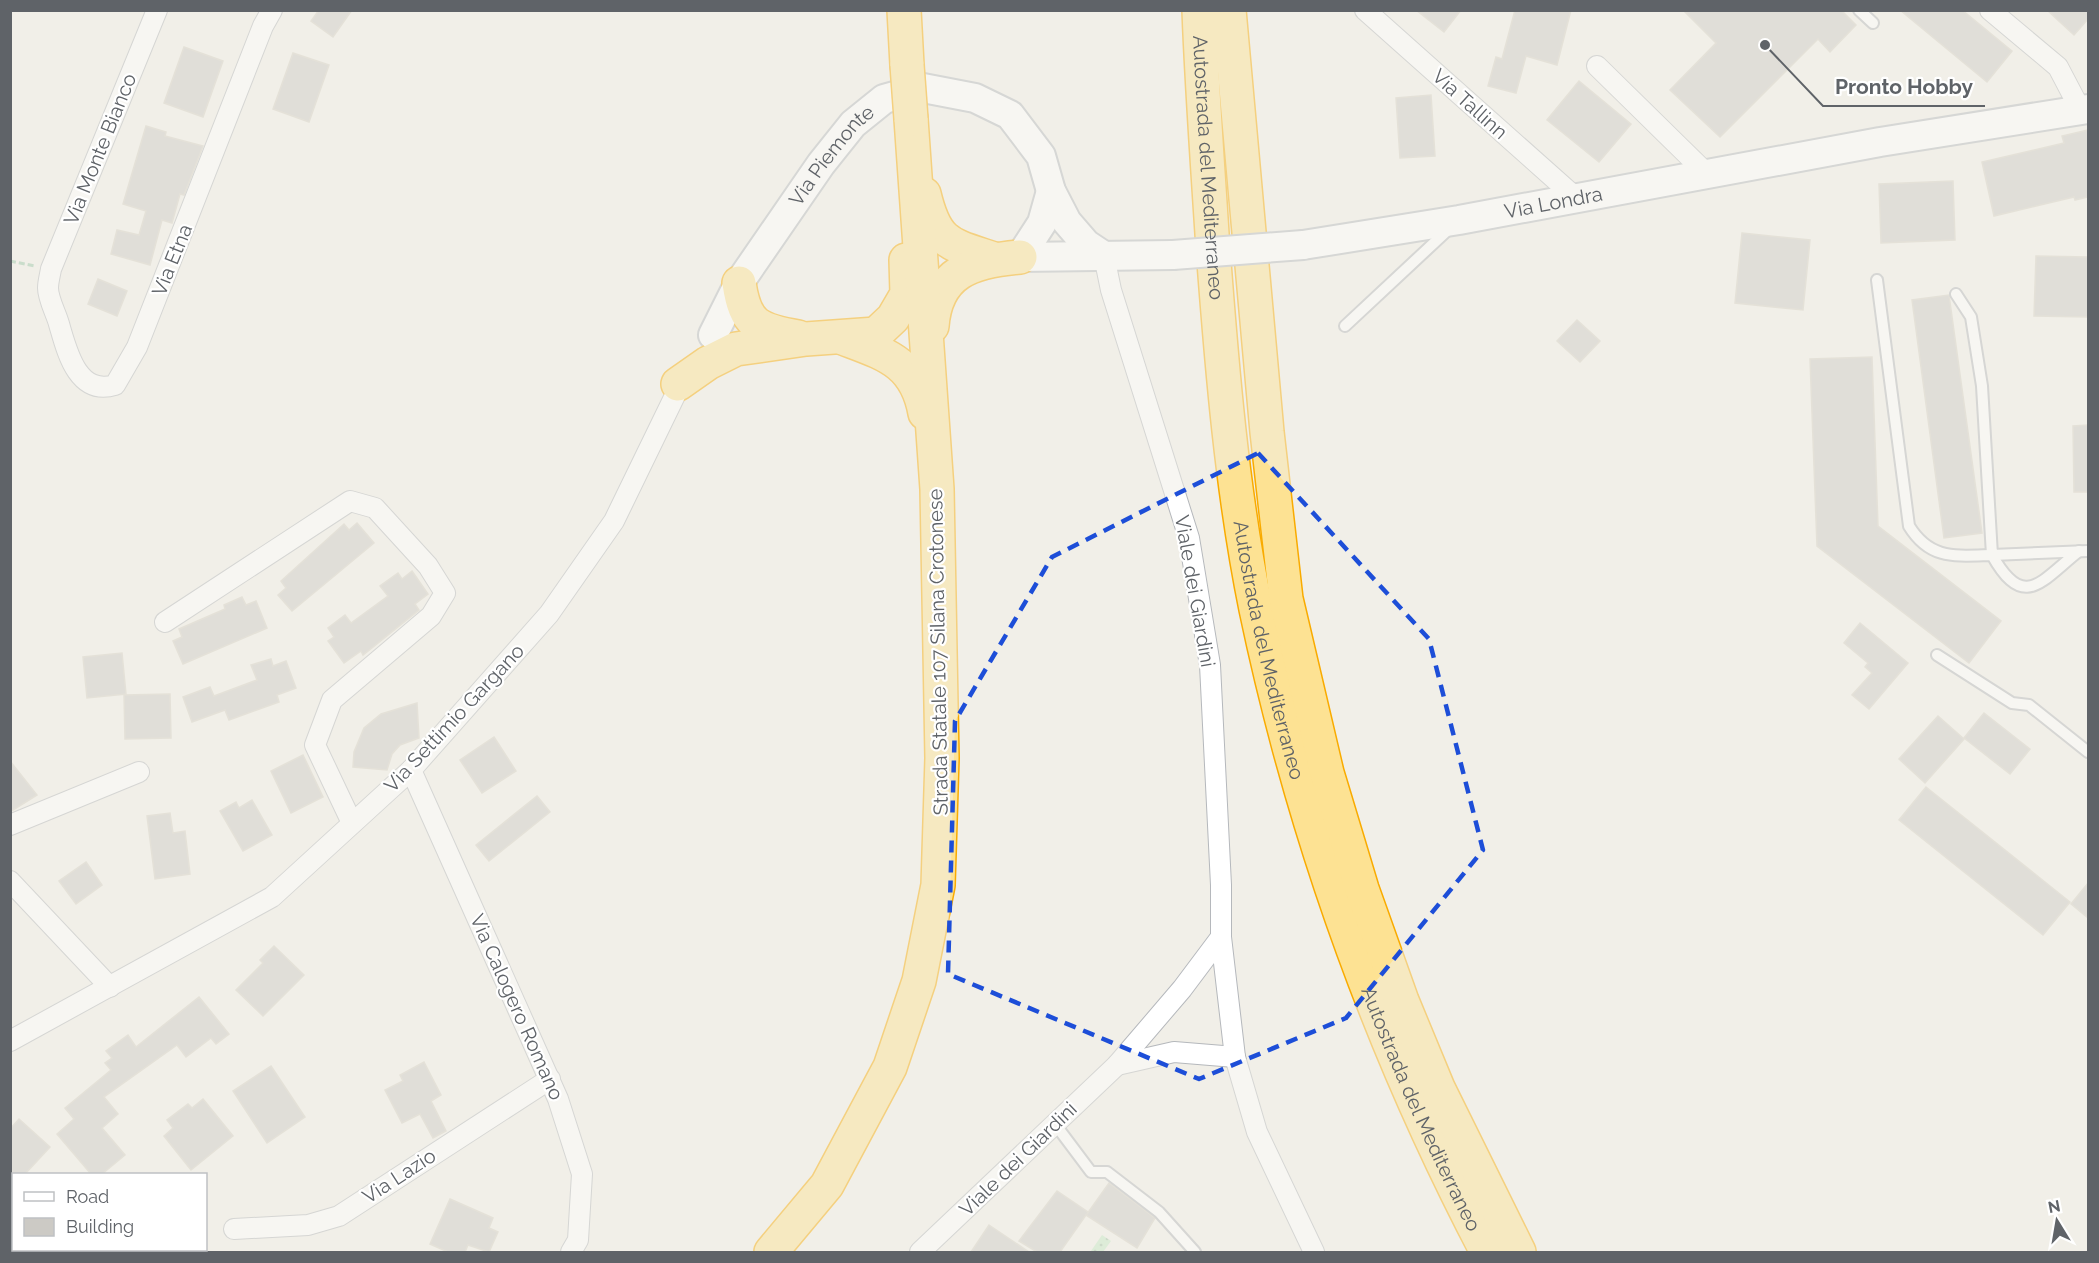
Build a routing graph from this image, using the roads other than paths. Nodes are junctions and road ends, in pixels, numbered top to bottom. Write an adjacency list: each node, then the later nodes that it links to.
1 (157, 10): 24 (street, Via Monte Bianco)
2 (272, 10): 24 (street, Via Etna)
3 (904, 10): 13 (highway, Strada Statale 107 Silana Crotonese, bridge)
4 (1229, 10): 33 (highway, Autostrada del Mediterraneo)
5 (1253, 10): 33 (highway)
6 (1365, 10): 16 (street, Via Tallinn)
7 (1859, 10): 10 (lane)
8 (1990, 10): 12 (street)
9 (1198, 16): 58 (highway, Autostrada del Mediterraneo)
10 (1873, 23)
11 (1597, 66): 15 (street)
12 (2086, 108): 15 (street, Via Londra)
13 (911, 119): 14 (highway, Strada Statale 107 Silana Crotonese); 21 (highway)
14 (911, 151): 28 (highway); 32 (highway, Strada Statale 107 Silana Crotonese)
15 (1707, 174): 16 (street, Via Londra)
16 (1575, 197): 17 (street, Via Londra)
17 (1459, 220): 20 (street, Via Londra, bridge); 26 (lane)
18 (1054, 222): 19 (street); 20 (street); 21 (street); 23 (street, Via Piemonte)
19 (1054, 256): 20 (street, Via Londra); 21 (street, Via Londra)
20 (1104, 256): 45 (street, Viale dei Giardini)
21 (1007, 258): 32 (highway)
22 (1877, 280): 36 (lane)
23 (739, 283): 27 (highway); 30 (street, Via Piemonte)
24 (48, 289)
25 (1956, 294): 36 (lane)
26 (1345, 326)
27 (770, 332): 29 (highway); 30 (highway)
28 (841, 337): 29 (highway); 34 (highway)
29 (806, 339): 30 (highway)
30 (725, 342): 31 (highway)
31 (678, 384): 40 (street, Via Settimio Gargano)
32 (932, 397): 34 (highway, Strada Statale 107 Silana Crotonese)
33 (1267, 432): 59 (highway, Autostrada del Mediterraneo)
34 (937, 489): 54 (highway, Strada Statale 107 Silana Crotonese)
35 (2084, 551): 36 (lane); 36 (lane)
36 (1992, 555)
37 (165, 622): 42 (street)
38 (1937, 655): 39 (lane)
39 (2088, 752)
40 (411, 770): 42 (street, Via Settimio Gargano); 50 (street, Via Calogero Romano)
41 (139, 772): 43 (street)
42 (352, 823): 46 (street, Via Settimio Gargano)
43 (10, 825)
44 (10, 881): 46 (street)
45 (1221, 937): 48 (street, Viale dei Giardini); 49 (street, Viale dei Giardini)
46 (110, 987): 47 (street, Via Settimio Gargano)
47 (10, 1041)
48 (1235, 1057): 49 (street); 57 (street, Viale dei Giardini)
49 (1117, 1065): 51 (street, Viale dei Giardini)
50 (550, 1079): 52 (street, Via Lazio); 53 (street, Via Calogero Romano)
51 (1054, 1124): 55 (street, Viale dei Giardini); 56 (lane)
52 (234, 1229)
53 (572, 1252)
54 (771, 1252)
55 (920, 1252)
56 (1195, 1252)
57 (1314, 1252)
58 (1487, 1252)
59 (1519, 1252)

